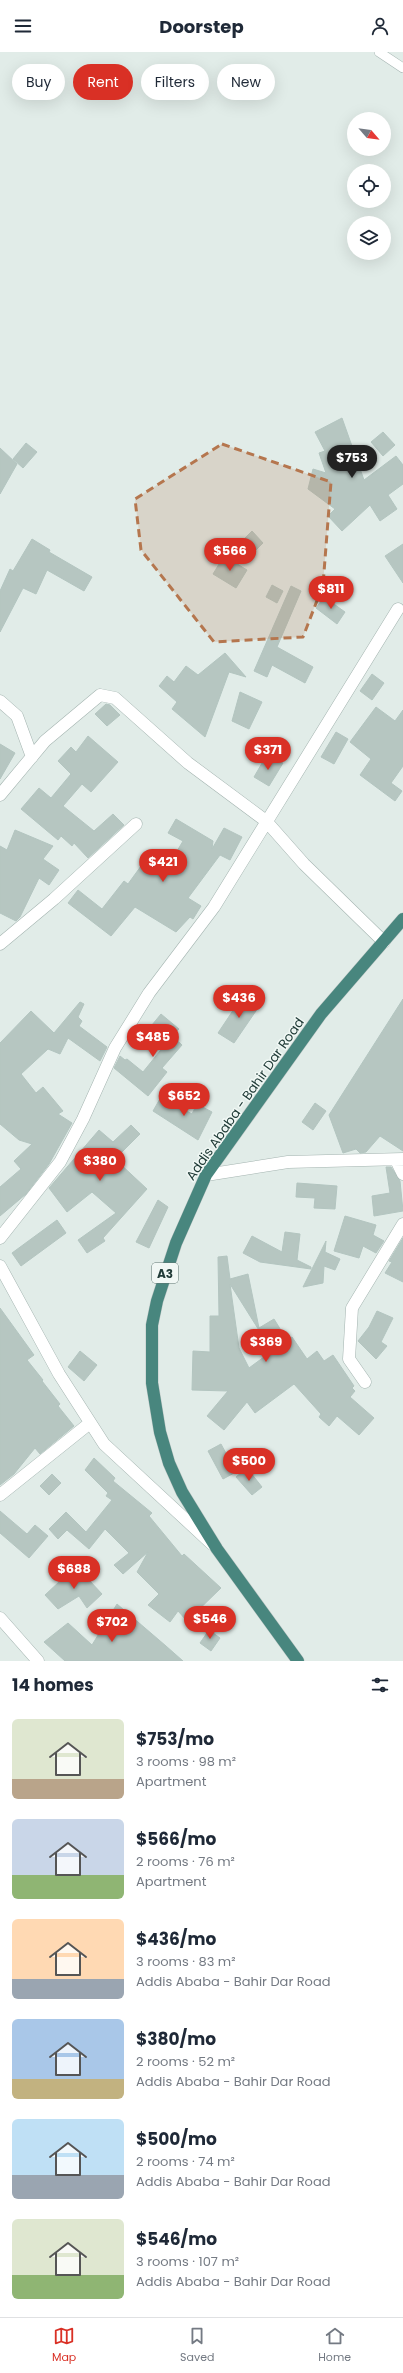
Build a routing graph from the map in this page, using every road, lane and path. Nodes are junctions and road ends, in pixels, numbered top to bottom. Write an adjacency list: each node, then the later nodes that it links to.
1 (379, 52): 2 (lane)
2 (403, 68)
3 (398, 609): 7 (street)
4 (0, 701): 5 (street)
5 (32, 757): 6 (street); 7 (street)
6 (0, 795)
7 (266, 821): 10 (street); 16 (street)
8 (136, 824): 11 (street)
9 (403, 919): 10 (highway, Addis Ababa - Bahir Dar Road / A3)
10 (384, 942): 14 (highway, Addis Ababa - Bahir Dar Road / A3)
11 (0, 944)
12 (399, 1159): 13 (street); 14 (street)
13 (403, 1174)
14 (206, 1175): 21 (highway, Addis Ababa - Bahir Dar Road / A3)
15 (403, 1224): 18 (street)
16 (0, 1238)
17 (0, 1266): 19 (street)
18 (365, 1382)
19 (90, 1423): 20 (street); 21 (street)
20 (0, 1496)
21 (217, 1549): 24 (highway, Addis Ababa - Bahir Dar Road / A3)
22 (0, 1618): 23 (street)
23 (38, 1661)
24 (298, 1661)

